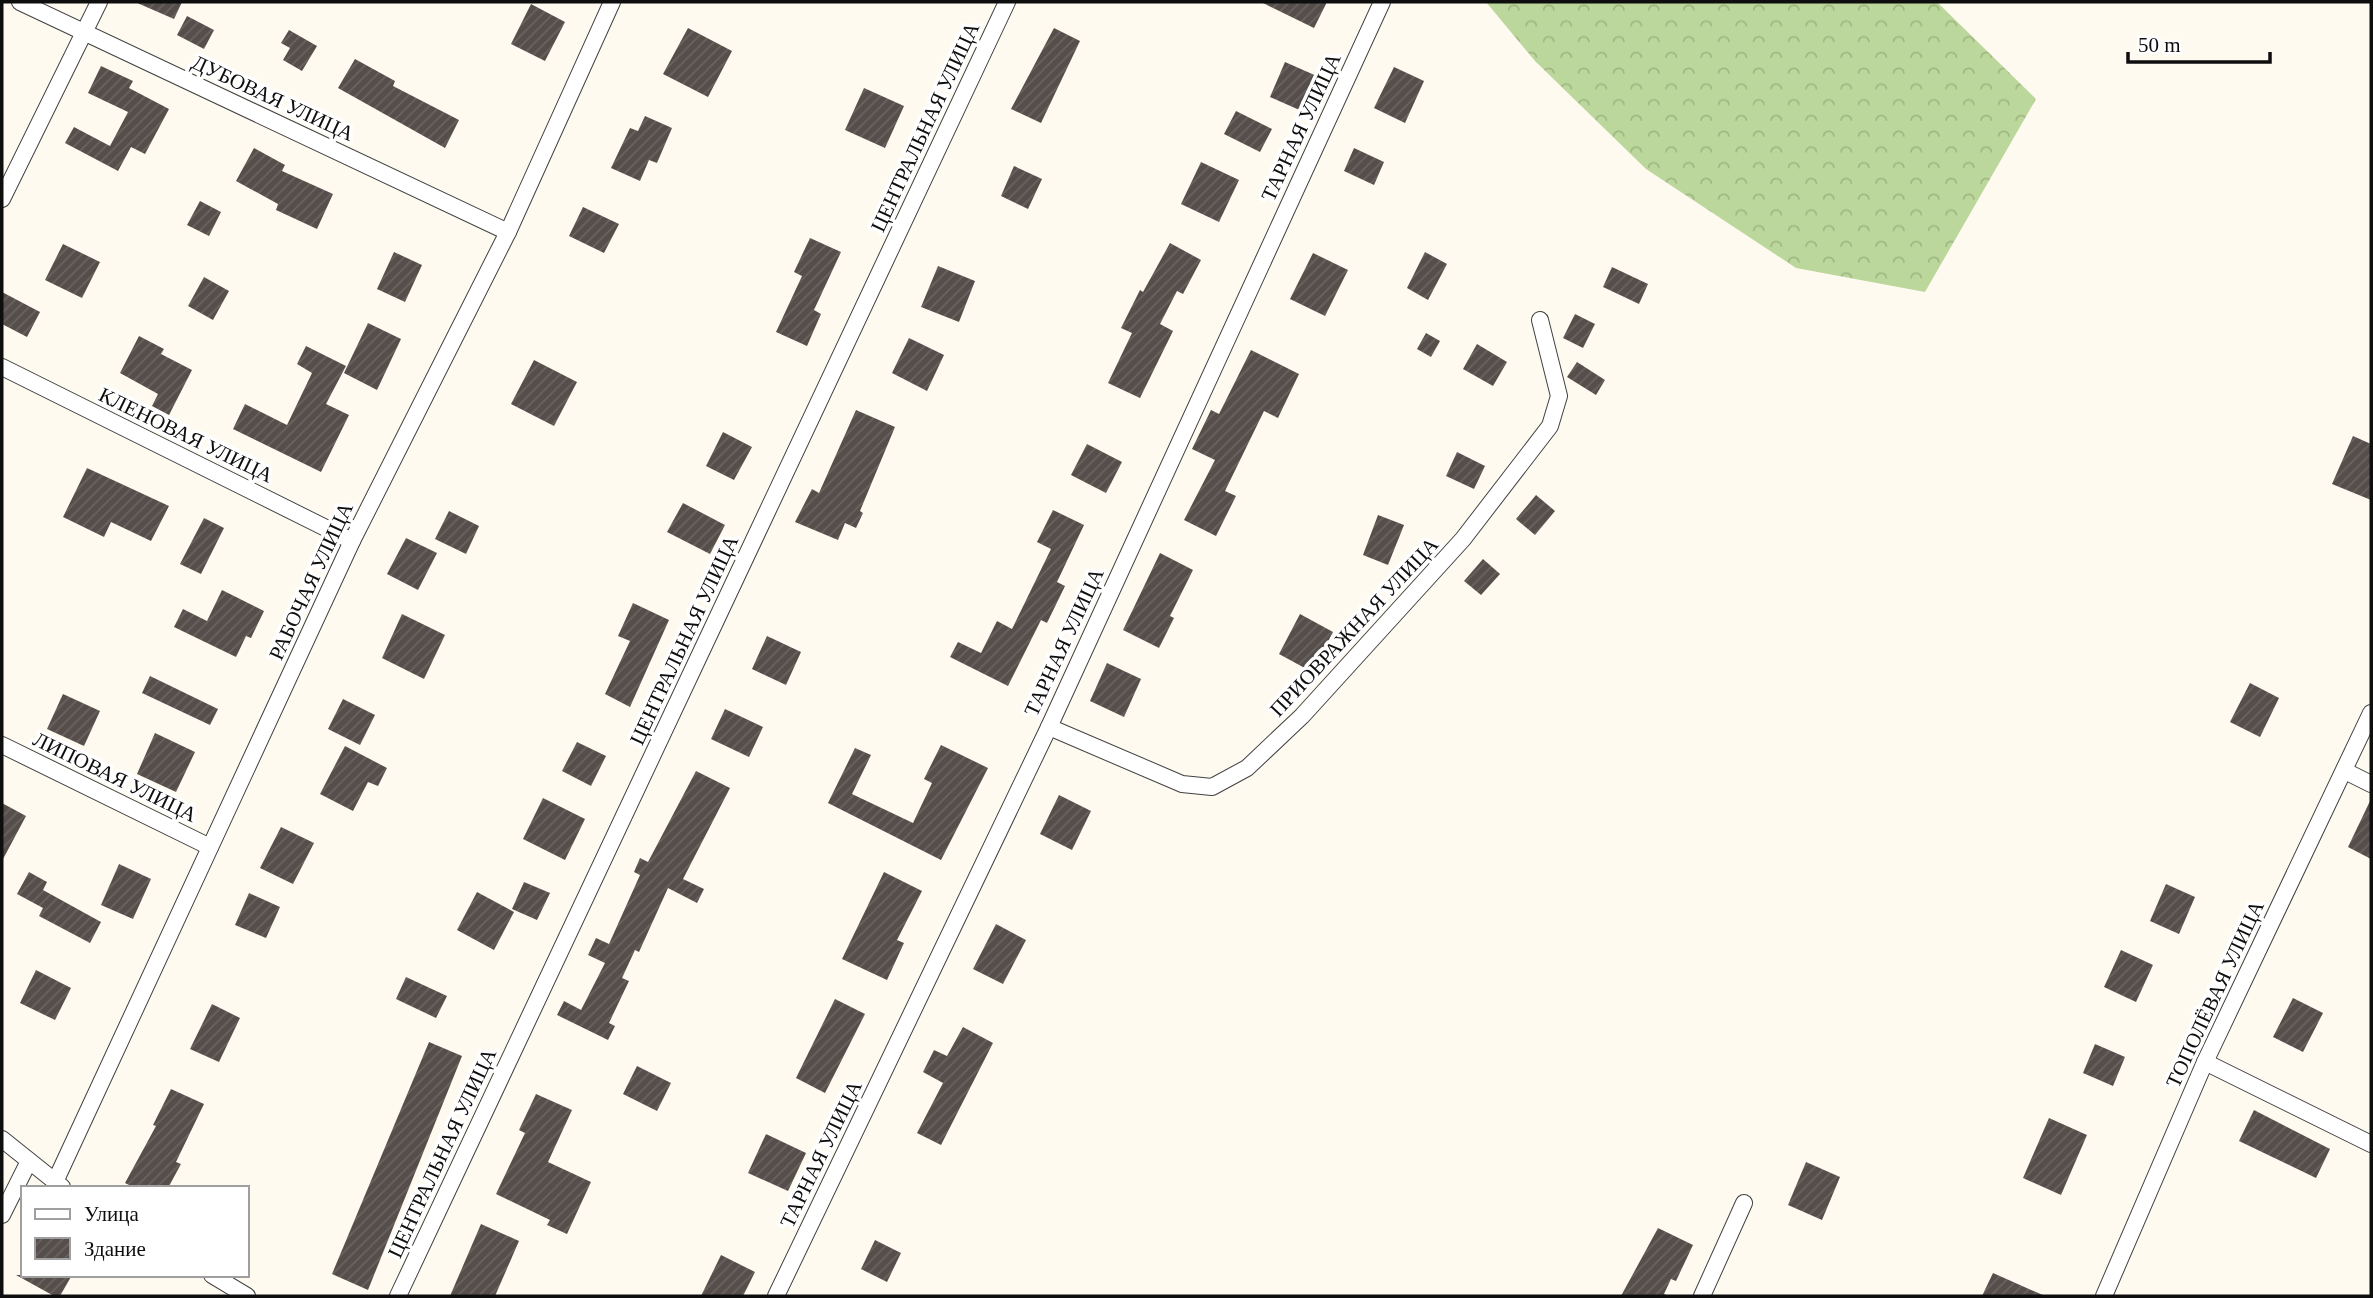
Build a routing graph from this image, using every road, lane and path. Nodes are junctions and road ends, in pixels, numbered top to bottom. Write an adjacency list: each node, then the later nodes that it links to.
1 (20, 2): 6 (street, ДУБОВАЯ УЛИЦА)
2 (99, 2): 6 (street)
3 (612, 2): 8 (street, РАБОЧАЯ УЛИЦА)
4 (1007, 2): 27 (street, ЦЕНТРАЛЬНАЯ УЛИЦА)
5 (1382, 2): 13 (street, ТАРНАЯ УЛИЦА)
6 (84, 33): 7 (street); 8 (street, ДУБОВАЯ УЛИЦА)
7 (2, 199)
8 (508, 232): 11 (street, РАБОЧАЯ УЛИЦА)
9 (1540, 320): 13 (street, ПРИОВРАЖНАЯ УЛИЦА)
10 (2, 367): 11 (street, КЛЕНОВАЯ УЛИЦА)
11 (352, 541): 17 (street, РАБОЧАЯ УЛИЦА)
12 (2371, 713): 15 (street, ТОПОЛЁВАЯ УЛИЦА)
13 (1049, 727): 28 (street, ТАРНАЯ УЛИЦА)
14 (2, 746): 17 (street, ЛИПОВАЯ УЛИЦА)
15 (2345, 771): 16 (street); 18 (street, ТОПОЛЁВАЯ УЛИЦА)
16 (2371, 784)
17 (210, 847): 22 (street, РАБОЧАЯ УЛИЦА)
18 (2205, 1062): 20 (street); 30 (street, ТОПОЛЁВАЯ УЛИЦА)
19 (2, 1139): 21 (street)
20 (2371, 1144)
21 (29, 1161): 22 (street); 24 (street)
22 (60, 1185)
23 (1744, 1203): 29 (street)
24 (2, 1215)
25 (215, 1277): 26 (street)
26 (247, 1296)
27 (398, 1296)
28 (776, 1296)
29 (1702, 1296)
30 (2104, 1296)

